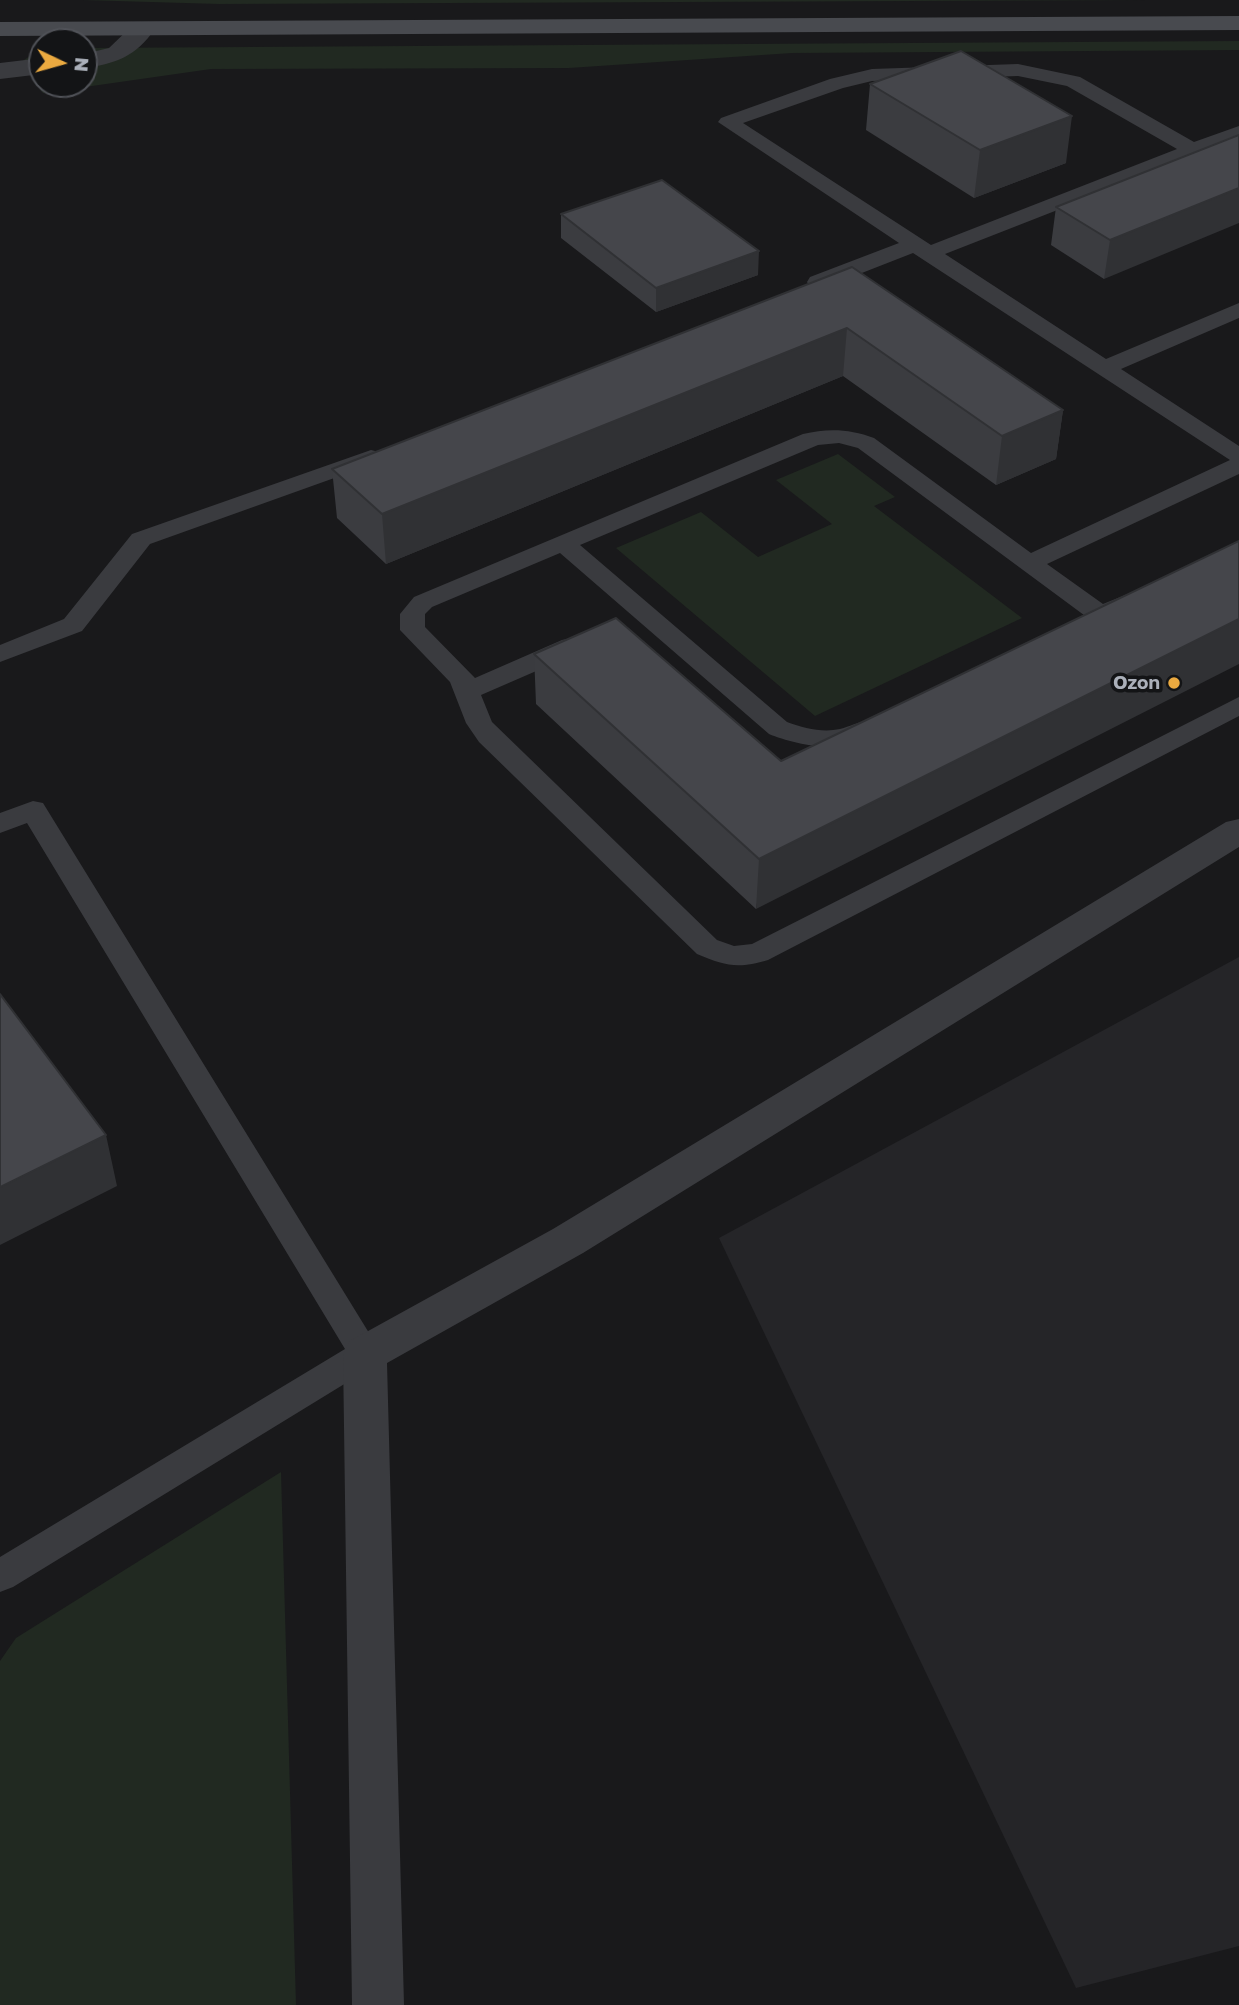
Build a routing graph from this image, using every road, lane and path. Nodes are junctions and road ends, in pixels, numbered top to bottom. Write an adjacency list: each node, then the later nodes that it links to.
1 (1239, 23): 3 (main road)
2 (0, 29): 3 (main road)
3 (143, 29): 4 (street)
4 (98, 59)
5 (28, 68): 6 (street)
6 (0, 71)
7 (1239, 132): 8 (lane)
8 (1193, 150): 9 (lane); 9 (lane)
9 (923, 249): 10 (lane); 12 (lane)
10 (799, 290)
11 (1239, 310): 12 (lane)
12 (1104, 368): 14 (lane)
13 (386, 451): 24 (lane)
14 (1239, 456)
15 (1239, 465): 17 (lane)
16 (563, 543): 17 (lane); 19 (lane); 25 (lane)
17 (1029, 563): 20 (lane)
18 (1147, 593): 20 (lane)
19 (645, 613): 21 (lane); 27 (lane)
20 (1101, 615): 22 (lane)
21 (619, 624)
22 (1076, 627)
23 (594, 635): 25 (lane)
24 (0, 654)
25 (468, 691): 26 (lane)
26 (1239, 705)
27 (888, 718)
28 (0, 824): 30 (lane)
29 (1239, 831): 30 (street)
30 (365, 1354): 31 (lane); 32 (street)
31 (0, 1576)
32 (378, 2005)

